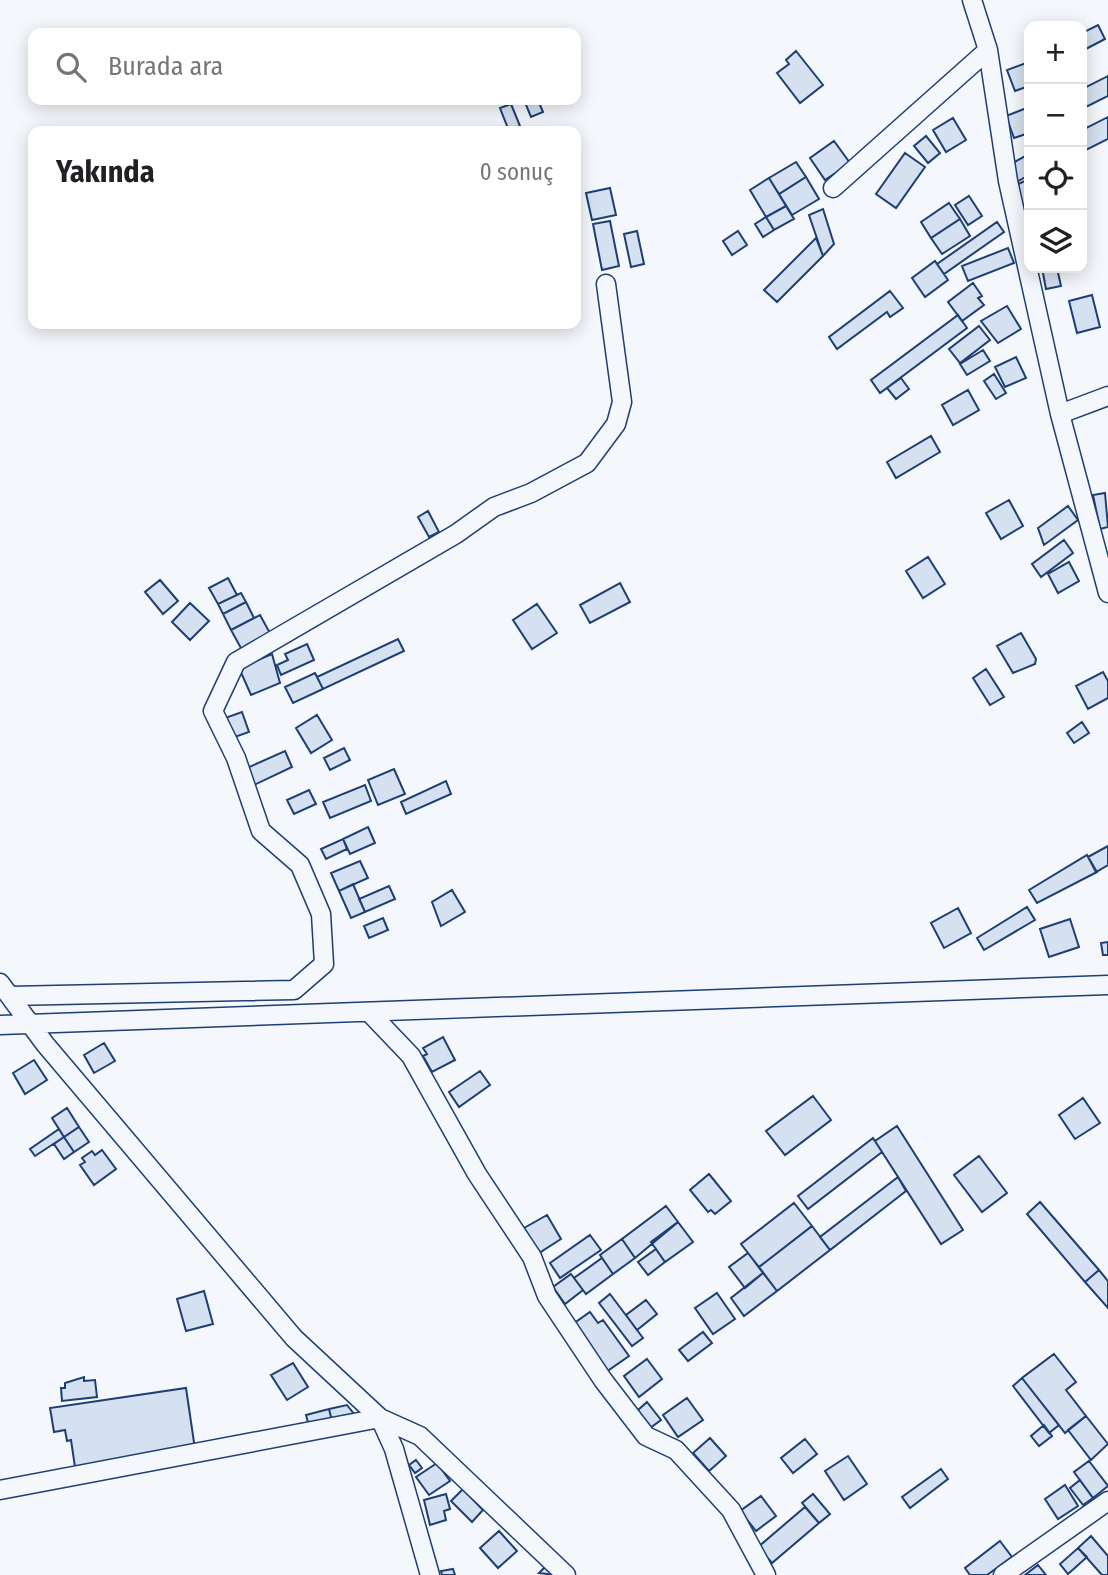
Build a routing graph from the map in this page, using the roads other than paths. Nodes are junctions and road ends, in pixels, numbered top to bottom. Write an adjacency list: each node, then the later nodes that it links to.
1 (972, 0): 2 (street)
2 (988, 50): 3 (street); 6 (street)
3 (833, 188)
4 (606, 284): 9 (street)
5 (1108, 396): 6 (street)
6 (1060, 414): 7 (street)
7 (1108, 593)
8 (1108, 985): 10 (street)
9 (5, 990): 11 (street)
10 (369, 1012): 11 (street); 18 (street)
11 (30, 1024): 12 (street); 13 (street)
12 (0, 1025)
13 (373, 1411): 14 (street); 16 (street); 17 (street)
14 (0, 1490)
15 (1108, 1501): 19 (street)
16 (430, 1575)
17 (566, 1575)
18 (766, 1575)
19 (1003, 1575)

